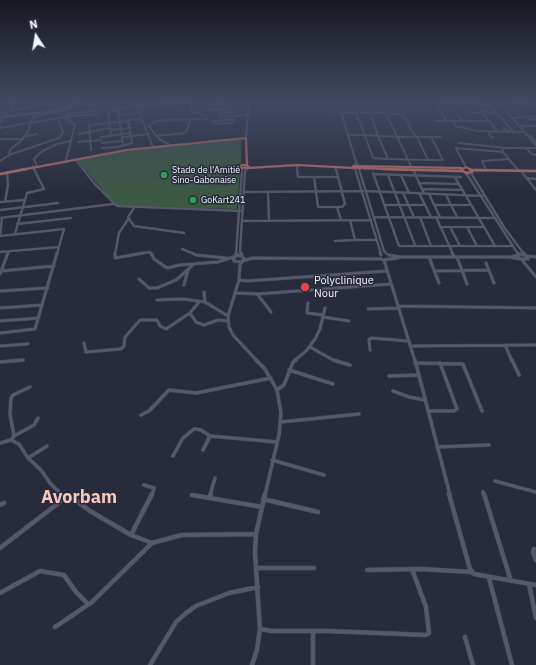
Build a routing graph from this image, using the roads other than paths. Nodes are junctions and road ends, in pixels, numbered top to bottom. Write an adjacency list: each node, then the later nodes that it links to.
1 (27, 133): 29 (street)
2 (62, 133): 50 (street)
3 (72, 133): 34 (street)
4 (84, 133): 17 (street)
5 (90, 133): 35 (street)
6 (122, 133): 23 (street)
7 (154, 133): 24 (street)
8 (184, 133): 24 (street)
9 (246, 133): 30 (street)
10 (377, 133): 25 (street)
11 (396, 133): 26 (street)
12 (414, 133): 27 (street)
13 (489, 133): 32 (street)
14 (525, 133): 41 (street)
15 (527, 133): 41 (street)
16 (37, 134): 29 (street)
17 (79, 134)
18 (148, 134): 19 (street); 43 (street)
19 (131, 135): 23 (street); 40 (street)
20 (348, 135): 21 (street); 63 (street)
21 (365, 135): 25 (street); 55 (street)
22 (111, 136): 23 (street); 35 (street)
23 (123, 136): 36 (street)
24 (156, 136): 42 (street)
25 (378, 136): 26 (street); 55 (street)
26 (398, 136): 27 (street); 56 (street)
27 (417, 137): 28 (street); 57 (street)
28 (431, 137): 31 (street); 57 (street)
29 (23, 138): 33 (street); 50 (street)
30 (246, 138): 42 (main road); 64 (main road); 65 (main road)
31 (441, 138)
32 (493, 138)
33 (0, 139)
34 (70, 141): 54 (street); 60 (street)
35 (90, 141): 37 (street); 48 (street)
36 (122, 141): 38 (street); 40 (street)
37 (78, 142)
38 (102, 143)
39 (458, 143): 45 (street)
40 (123, 144): 44 (street)
41 (536, 144)
42 (170, 145): 43 (main road)
43 (153, 147): 52 (main road)
44 (102, 148)
45 (502, 148): 46 (street); 49 (street)
46 (527, 148): 47 (street); 51 (street)
47 (536, 148)
48 (91, 150)
49 (503, 152): 53 (street); 66 (street)
50 (9, 155): 58 (street)
51 (536, 155)
52 (75, 159): 54 (main road); 109 (street)
53 (509, 159): 69 (street); 71 (street)
54 (66, 160): 60 (main road)
55 (391, 160): 56 (street)
56 (409, 160): 57 (street); 67 (street)
57 (428, 160)
58 (0, 161)
59 (33, 166): 60 (main road); 72 (main road); 105 (street)
60 (36, 166)
61 (297, 166): 62 (main road); 65 (main road); 79 (street)
62 (335, 166): 63 (main road); 80 (street)
63 (357, 166): 65 (main road); 67 (main road); 91 (street); 91 (street)
64 (242, 167): 65 (main road); 121 (street)
65 (247, 167): 92 (street)
66 (466, 167): 68 (main road); 70 (main road)
67 (412, 168): 68 (main road); 78 (street)
68 (461, 170): 74 (main road)
69 (486, 170): 70 (main road); 71 (main road)
70 (472, 171): 71 (main road); 74 (main road); 104 (street)
71 (521, 171): 73 (main road); 83 (street)
72 (7, 172): 75 (main road); 107 (street)
73 (536, 172)
74 (466, 173): 104 (street)
75 (0, 174)
76 (388, 175): 77 (street); 95 (street); 96 (street)
77 (401, 175): 78 (street); 98 (street)
78 (417, 176): 81 (street); 85 (street)
79 (314, 177): 80 (street); 94 (street)
80 (337, 177): 90 (street)
81 (455, 177): 82 (street); 86 (street)
82 (461, 177)
83 (527, 178): 84 (street); 88 (street)
84 (536, 179)
85 (419, 183): 86 (street); 87 (street)
86 (459, 184): 89 (street)
87 (422, 189): 89 (street); 100 (street)
88 (536, 189)
89 (463, 190): 103 (street)
90 (341, 191): 91 (street); 94 (street); 117 (street)
91 (364, 191): 95 (street); 123 (street); 140 (street)
92 (244, 192): 93 (street); 121 (street)
93 (268, 192): 94 (street); 137 (street)
94 (315, 192): 117 (street)
95 (380, 192): 96 (street); 110 (street)
96 (394, 192): 97 (street); 111 (street)
97 (403, 193): 98 (street); 112 (street)
98 (409, 193): 99 (street)
99 (419, 193): 100 (street); 113 (street)
100 (424, 193): 101 (street)
101 (429, 194): 102 (street); 114 (street)
102 (446, 194): 103 (street); 115 (street)
103 (466, 195): 104 (street); 116 (street)
104 (483, 196): 136 (street); 167 (street)
105 (24, 200): 107 (street); 118 (street)
106 (0, 202): 107 (street)
107 (5, 202)
108 (58, 203): 118 (street)
109 (113, 204): 119 (street); 122 (street)
110 (385, 205): 111 (street); 124 (street)
111 (399, 205): 112 (street); 125 (street)
112 (408, 205): 113 (street); 126 (street)
113 (425, 205): 128 (street)
114 (434, 205): 115 (street); 130 (street)
115 (451, 205): 116 (street); 131 (street)
116 (471, 205): 135 (street)
117 (337, 207): 138 (street)
118 (22, 208): 120 (street); 122 (street)
119 (135, 208): 121 (street); 134 (street)
120 (0, 210)
121 (241, 211): 141 (street); 174 (street)
122 (20, 216): 132 (street); 142 (street)
123 (374, 217): 124 (street); 165 (street)
124 (389, 217): 125 (street); 153 (street)
125 (404, 217): 126 (street); 153 (street)
126 (414, 217): 127 (street)
127 (420, 217): 128 (street); 154 (street)
128 (431, 217): 129 (street)
129 (436, 217): 130 (street); 143 (street)
130 (440, 217): 131 (street)
131 (457, 217): 135 (street)
132 (1, 218): 149 (street)
133 (71, 218): 142 (street)
134 (129, 218): 147 (street); 185 (street)
135 (478, 218): 136 (street); 146 (street)
136 (495, 218): 159 (street)
137 (269, 220): 138 (street); 141 (street)
138 (341, 220): 139 (street)
139 (350, 220): 140 (street); 150 (street)
140 (371, 220): 151 (street)
141 (242, 221): 168 (street)
142 (17, 224): 148 (street)
143 (440, 227): 144 (street); 155 (street)
144 (450, 227): 145 (street); 156 (street)
145 (467, 227): 146 (street); 157 (street)
146 (484, 227): 158 (street)
147 (184, 233)
148 (15, 234): 149 (street); 160 (street)
149 (0, 236)
150 (355, 240): 151 (street); 152 (street)
151 (377, 240): 164 (street)
152 (335, 241)
153 (415, 246): 154 (street)
154 (431, 246): 155 (street)
155 (449, 246): 156 (street); 171 (street)
156 (460, 246): 157 (street)
157 (478, 246): 158 (street)
158 (495, 246): 159 (street)
159 (512, 246): 166 (street)
160 (60, 247): 163 (street); 186 (street)
161 (182, 250): 173 (street)
162 (0, 252): 163 (street)
163 (8, 252): 189 (street)
164 (381, 255): 165 (street); 176 (street); 178 (street)
165 (388, 255): 169 (street); 180 (street)
166 (518, 255): 167 (street); 172 (street); 181 (street)
167 (525, 255): 177 (street); 179 (street)
168 (243, 256): 174 (street); 175 (street); 182 (street)
169 (400, 257): 170 (street); 180 (street)
170 (429, 257): 171 (street); 195 (street)
171 (455, 257): 172 (street); 196 (street)
172 (509, 257): 181 (street)
173 (227, 258): 174 (street); 185 (street)
174 (234, 258): 183 (street)
175 (252, 258): 176 (street); 182 (street)
176 (369, 258): 178 (street)
177 (536, 258): 179 (street)
178 (382, 259): 180 (street); 187 (street)
179 (528, 259): 181 (street); 188 (street)
180 (390, 260): 187 (street)
181 (521, 260): 188 (street)
182 (243, 261): 183 (street); 190 (street)
183 (236, 262): 190 (street)
184 (486, 263): 192 (street)
185 (193, 265): 191 (street)
186 (54, 266): 193 (street); 208 (street)
187 (387, 266): 194 (street)
188 (528, 266): 197 (street)
189 (1, 267): 193 (street)
190 (240, 269): 202 (street)
191 (188, 270): 201 (street); 207 (street)
192 (489, 270): 196 (street); 204 (street)
193 (1, 271): 199 (street)
194 (387, 271): 202 (street); 205 (street)
195 (434, 271): 196 (street); 203 (street)
196 (462, 271): 206 (street)
197 (531, 271): 198 (street); 200 (street)
198 (536, 271)
199 (0, 274)
200 (536, 277)
201 (139, 279)
202 (239, 280): 211 (street)
203 (438, 283)
204 (494, 283)
205 (391, 284): 212 (street); 218 (street)
206 (467, 284)
207 (184, 285)
208 (48, 288): 209 (street); 217 (street)
209 (0, 291)
210 (204, 292): 215 (street)
211 (235, 293): 212 (street); 225 (street)
212 (258, 294): 223 (street)
213 (157, 300): 214 (street)
214 (199, 302): 215 (street); 224 (street)
215 (205, 302): 225 (street)
216 (308, 304): 226 (street)
217 (42, 305): 219 (street); 227 (street)
218 (398, 307): 221 (street); 222 (street); 232 (street)
219 (0, 308)
220 (325, 308): 226 (street)
221 (536, 308)
222 (368, 309)
223 (271, 312)
224 (190, 314): 229 (street); 233 (street)
225 (228, 316): 229 (street)
226 (323, 316): 230 (street); 239 (street)
227 (39, 318): 228 (street); 231 (street)
228 (0, 321)
229 (227, 321): 250 (street)
230 (349, 321)
231 (0, 333)
232 (408, 341): 238 (street); 240 (street)
233 (84, 343)
234 (28, 344): 237 (street)
235 (505, 345): 236 (street); 238 (street); 249 (street)
236 (536, 345)
237 (0, 346)
238 (410, 346): 243 (street)
239 (310, 347): 245 (street); 246 (street)
240 (370, 350)
241 (23, 360): 242 (street)
242 (0, 362)
243 (414, 363): 244 (street); 247 (street)
244 (440, 363): 256 (street); 257 (street)
245 (350, 365)
246 (289, 370): 251 (street); 253 (street)
247 (419, 375): 248 (street); 255 (street)
248 (388, 376)
249 (519, 376)
250 (271, 378): 253 (street); 259 (street)
251 (333, 384)
252 (30, 387): 262 (street)
253 (277, 390): 261 (street)
254 (393, 391): 255 (street)
255 (425, 400): 256 (street)
256 (428, 411): 269 (street)
257 (482, 411)
258 (360, 414): 261 (street)
259 (141, 415)
260 (38, 418): 262 (street)
261 (281, 422): 265 (street)
262 (14, 436): 264 (street)
263 (210, 436): 265 (street); 270 (street); 271 (street)
264 (11, 440): 266 (street); 272 (street)
265 (277, 442): 273 (street)
266 (0, 443)
267 (489, 445): 269 (street)
268 (47, 446): 272 (street)
269 (437, 447): 296 (street)
270 (203, 450)
271 (173, 456)
272 (28, 458): 282 (street)
273 (272, 460): 274 (street); 283 (street)
274 (324, 475)
275 (215, 478): 281 (street)
276 (495, 480): 279 (street)
277 (144, 485): 287 (street)
278 (483, 492): 298 (street)
279 (536, 492)
280 (192, 495): 281 (street)
281 (210, 497): 284 (street)
282 (65, 498): 287 (street); 289 (street)
283 (263, 499): 284 (street); 285 (street)
284 (262, 507): 286 (street)
285 (318, 512)
286 (256, 534): 288 (street); 292 (street)
287 (131, 535): 288 (street)
288 (152, 543): 303 (street)
289 (0, 548)
290 (534, 549): 291 (street)
291 (536, 560)
292 (257, 568): 293 (street); 301 (street)
293 (314, 568)
294 (412, 569): 295 (street); 296 (street); 307 (street)
295 (367, 570)
296 (472, 572): 297 (street)
297 (489, 578): 298 (street); 313 (street)
298 (511, 581): 299 (street)
299 (529, 584): 300 (street); 304 (street)
300 (536, 585)
301 (258, 587): 306 (street); 309 (street)
302 (0, 593): 303 (street)
303 (88, 604): 305 (street)
304 (536, 618)
305 (55, 627)
306 (260, 629): 307 (street); 310 (street)
307 (313, 632): 311 (street)
308 (465, 637): 312 (street)
309 (150, 665)
310 (252, 665)
311 (313, 665)
312 (473, 665)
313 (512, 665)

